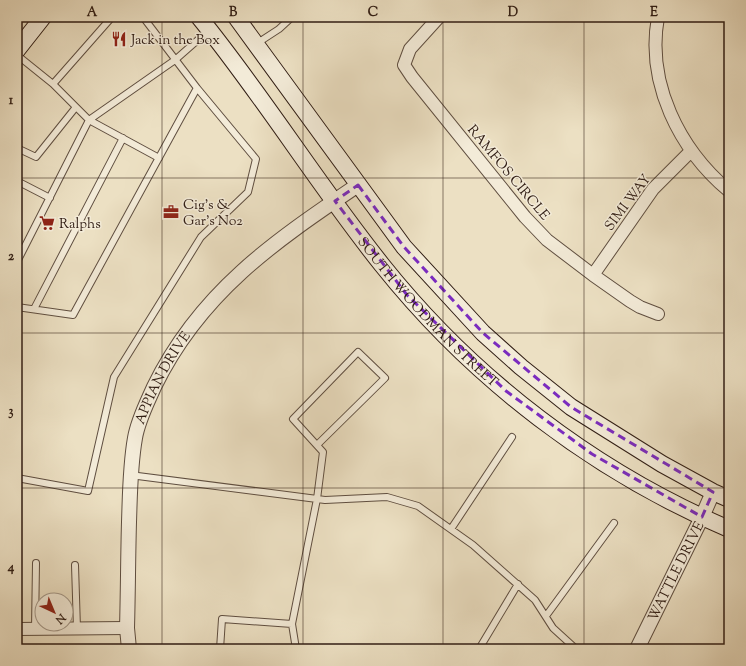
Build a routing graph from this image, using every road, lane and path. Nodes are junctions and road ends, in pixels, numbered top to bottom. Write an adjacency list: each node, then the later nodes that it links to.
1 (43, 17): 11 (main road)
2 (112, 17): 14 (lane)
3 (142, 17): 13 (lane)
4 (199, 17): 9 (main road, SOUTH WOODMAN STREET)
5 (236, 17): 10 (main road, SOUTH WOODMAN STREET)
6 (292, 17): 10 (lane)
7 (439, 17): 28 (street, RAMFOS CIRCLE)
8 (658, 17): 20 (street)
9 (210, 30): 13 (lane); 26 (main road, SOUTH WOODMAN STREET)
10 (256, 44): 23 (main road, SOUTH WOODMAN STREET)
11 (17, 50)
12 (17, 55): 14 (lane)
13 (176, 60): 15 (lane); 17 (lane)
14 (53, 84): 16 (lane)
15 (197, 88): 21 (lane); 35 (lane)
16 (76, 107): 17 (lane); 19 (lane)
17 (89, 120): 18 (lane); 25 (lane)
18 (123, 138): 21 (lane); 30 (lane)
19 (17, 148)
20 (691, 151): 24 (street); 28 (street, SIMI WAY)
21 (159, 158): 30 (lane)
22 (17, 181): 25 (lane)
23 (358, 185): 26 (street, APPIAN DRIVE); 36 (main road, SOUTH WOODMAN STREET)
24 (729, 191)
25 (50, 198): 27 (lane)
26 (335, 201): 34 (street, APPIAN DRIVE); 39 (main road, SOUTH WOODMAN STREET)
27 (17, 262)
28 (593, 276): 31 (street, RAMFOS CIRCLE)
29 (17, 307): 30 (lane)
30 (34, 309)
31 (658, 314)
32 (512, 437): 41 (lane)
33 (317, 445): 33 (lane); 37 (lane)
34 (130, 474): 37 (lane); 50 (street, APPIAN DRIVE)
35 (17, 478)
36 (712, 492): 38 (main road, SOUTH WOODMAN STREET); 39 (street, WATTLE DRIVE)
37 (317, 499): 41 (lane); 48 (lane)
38 (729, 499)
39 (702, 517): 42 (main road, SOUTH WOODMAN STREET); 58 (street, WATTLE DRIVE)
40 (614, 523): 47 (lane)
41 (451, 529): 45 (lane)
42 (729, 529)
43 (36, 563): 46 (lane)
44 (75, 565): 52 (lane)
45 (518, 584): 47 (lane); 56 (lane)
46 (36, 592)
47 (546, 616): 57 (lane)
48 (292, 624): 54 (lane); 55 (lane)
49 (17, 628): 51 (street)
50 (127, 628): 52 (street); 53 (street, APPIAN DRIVE)
51 (34, 629)
52 (77, 629)
53 (129, 649)
54 (220, 649)
55 (296, 649)
56 (479, 649)
57 (576, 649)
58 (637, 649)

